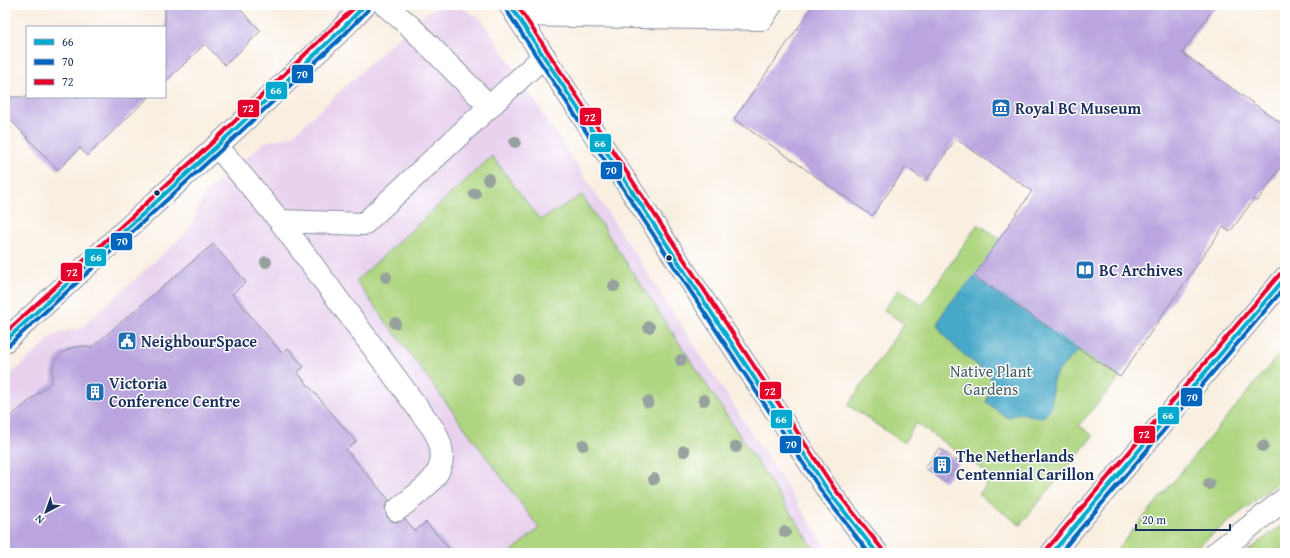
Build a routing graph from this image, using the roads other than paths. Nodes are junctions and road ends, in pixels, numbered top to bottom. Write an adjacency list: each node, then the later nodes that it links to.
1 (365, 5): 7 (main road)
2 (385, 5): 6 (main road)
3 (771, 5): 4 (main road)
4 (513, 10): 5 (main road)
5 (544, 56): 6 (main road); 13 (main road)
6 (490, 106): 8 (main road)
7 (217, 146): 8 (main road); 10 (main road)
8 (280, 221): 12 (main road)
9 (1285, 278): 14 (main road)
10 (5, 341)
11 (1285, 499): 15 (main road)
12 (397, 510)
13 (874, 552)
14 (1052, 553)
15 (1216, 553)

